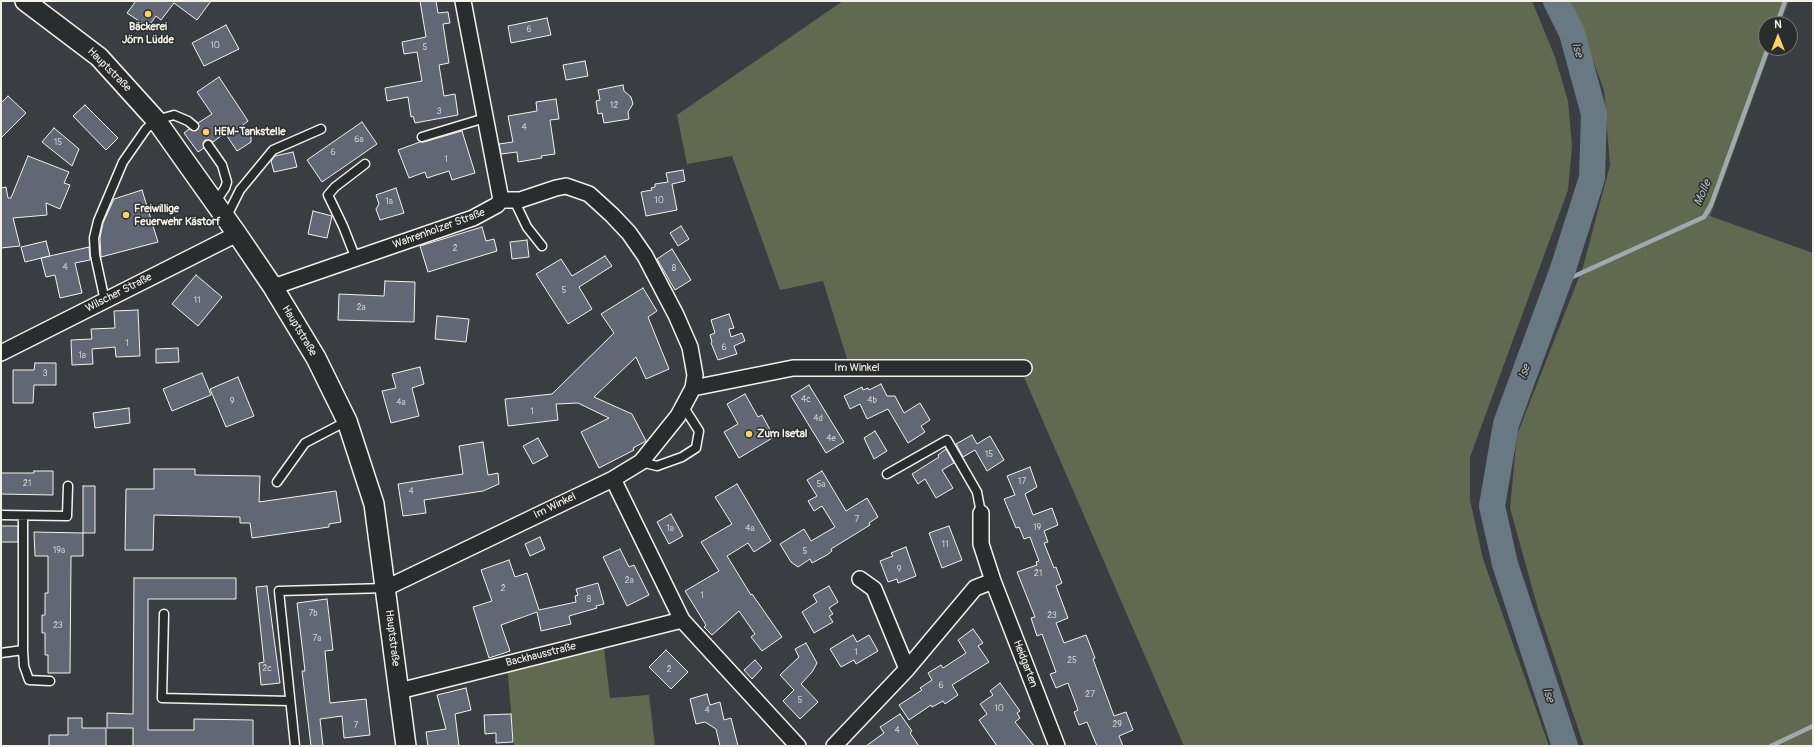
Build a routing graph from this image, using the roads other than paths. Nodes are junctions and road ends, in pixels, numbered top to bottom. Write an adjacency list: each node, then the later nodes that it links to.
1 (25, 1): 4 (street, Hauptstraße)
2 (463, 1): 3 (street)
3 (485, 118): 7 (lane); 10 (street)
4 (156, 120): 5 (lane); 11 (street, Hauptstraße); 17 (lane)
5 (194, 126)
6 (321, 129): 12 (lane)
7 (422, 137)
8 (208, 145): 11 (lane)
9 (365, 164): 15 (lane)
10 (507, 200): 14 (lane); 15 (street, Wahrenholzer Straße); 20 (street, Im Winkel)
11 (215, 203): 12 (street, Hauptstraße)
12 (226, 219): 13 (street, Hauptstraße)
13 (237, 234): 16 (street, Hauptstraße); 17 (street, Wilscher Straße)
14 (542, 246)
15 (356, 259): 16 (street, Wahrenholzer Straße)
16 (273, 287): 22 (street, Hauptstraße)
17 (105, 301): 18 (street, Wilscher Straße)
18 (1, 353)
19 (1024, 368): 20 (street, Im Winkel)
20 (693, 388): 21 (street, Im Winkel)
21 (683, 406): 23 (street, Im Winkel); 23 (lane)
22 (347, 421): 26 (lane); 33 (street, Hauptstraße)
23 (641, 462): 25 (street, Im Winkel)
24 (887, 474): 28 (lane)
25 (613, 479): 33 (street, Im Winkel); 35 (street)
26 (277, 482)
27 (68, 486): 30 (lane)
28 (981, 513): 32 (street, Heidgarten)
29 (1, 515): 30 (lane)
30 (24, 516): 36 (lane)
31 (860, 579): 38 (street)
32 (993, 581): 38 (street); 46 (street, Heidgarten)
33 (386, 588): 40 (street, Hauptstraße); 41 (lane)
34 (164, 614): 41 (lane)
35 (682, 620): 40 (street, Backhausstraße); 44 (street)
36 (23, 650): 37 (lane); 39 (lane)
37 (1, 653)
38 (907, 669): 45 (street)
39 (50, 680)
40 (399, 691): 43 (street, Hauptstraße)
41 (290, 701): 42 (lane)
42 (295, 746)
43 (406, 746)
44 (798, 746)
45 (834, 746)
46 (1058, 746)

